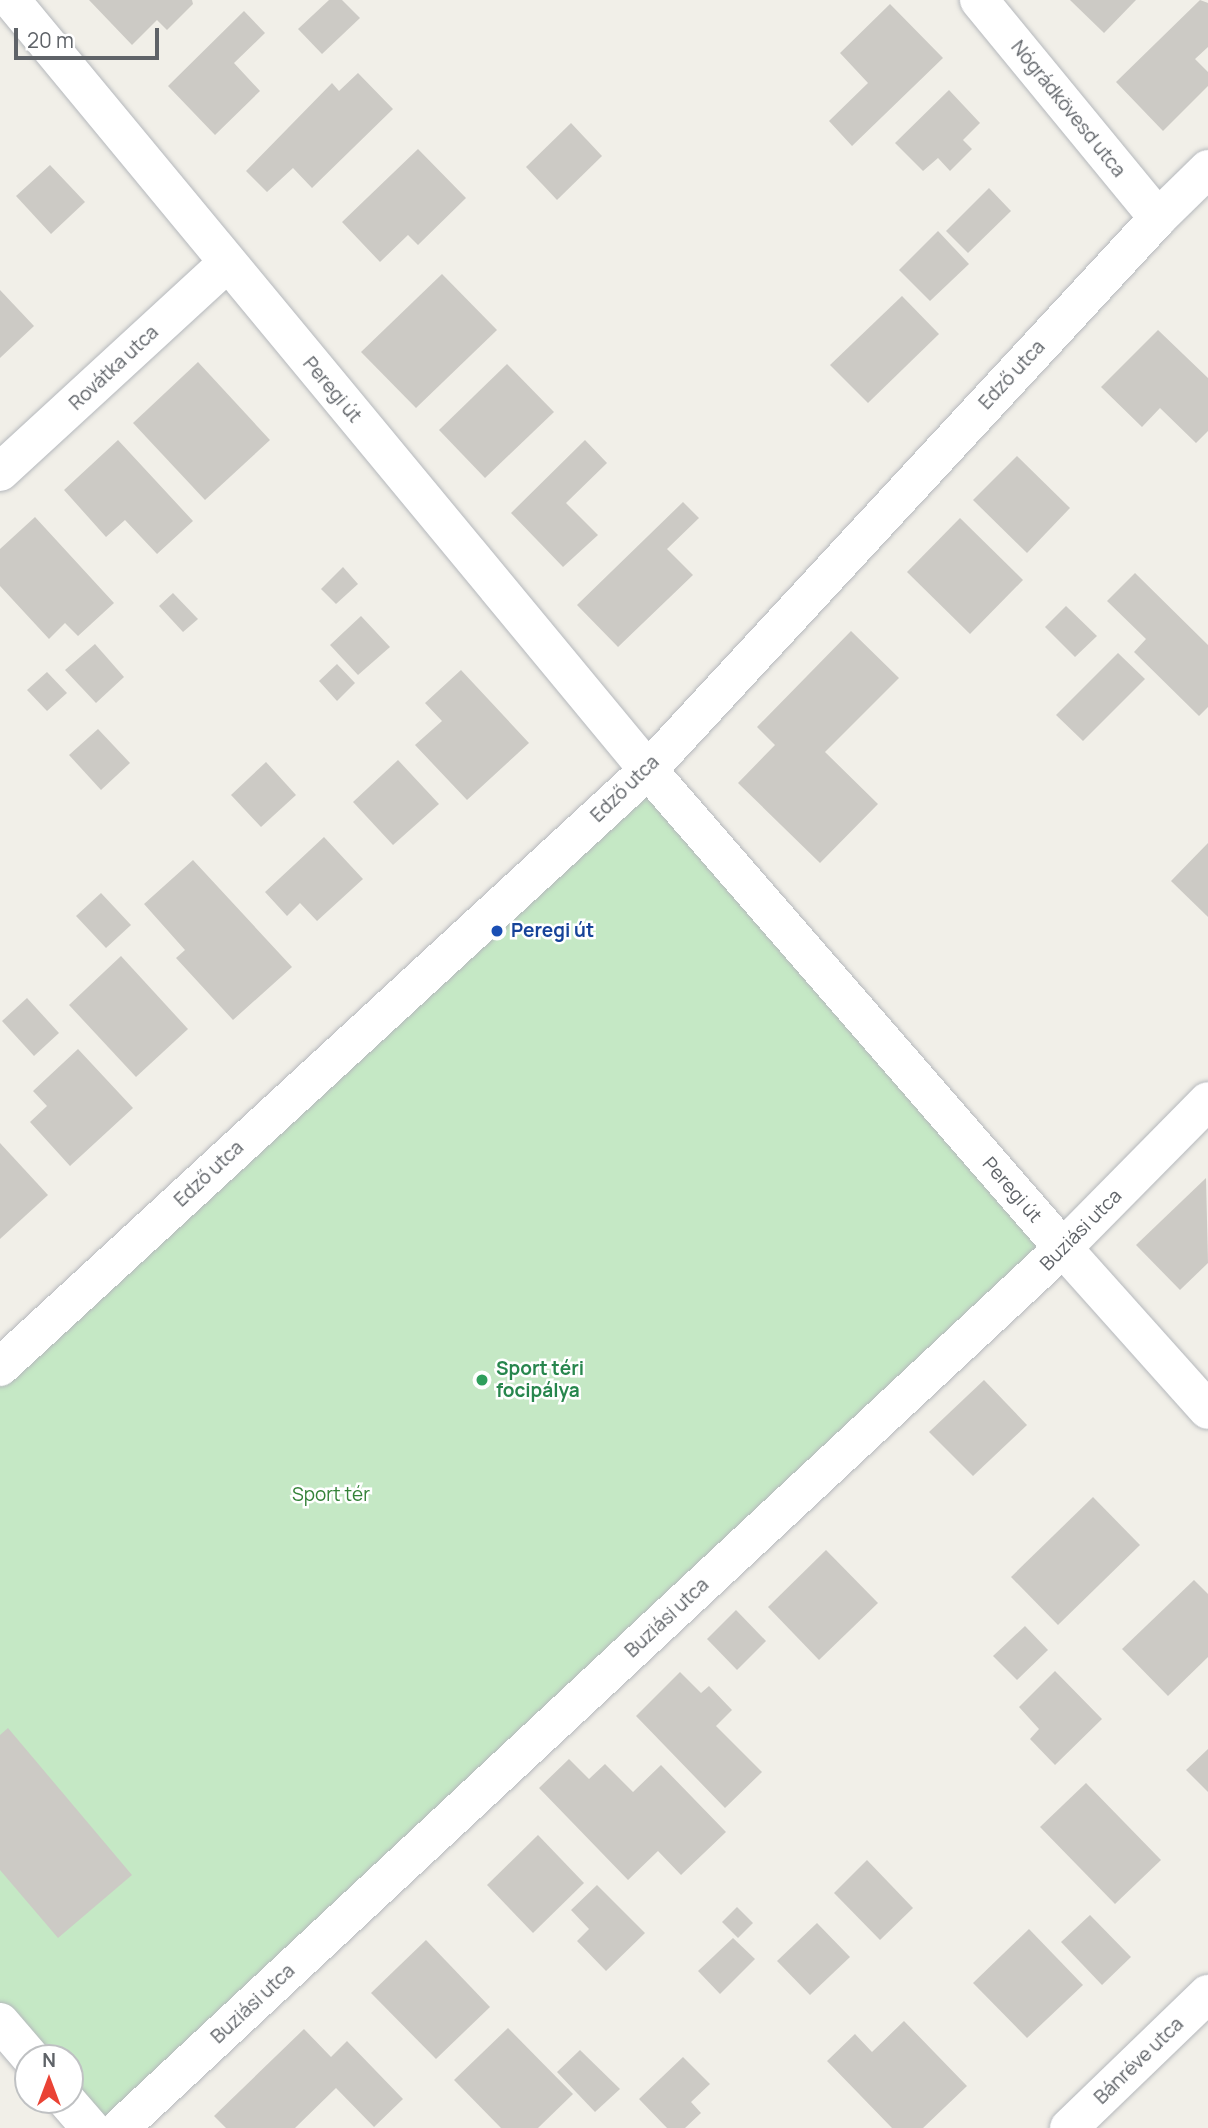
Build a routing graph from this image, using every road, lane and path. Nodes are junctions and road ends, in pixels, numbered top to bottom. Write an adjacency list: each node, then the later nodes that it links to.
1 (12, 0): 5 (street, Peregi út)
2 (979, 0): 4 (street, Nógrádkövesd utca)
3 (1208, 169): 4 (street, Edző utca)
4 (1158, 218): 7 (street, Edző utca)
5 (227, 263): 6 (street, Rovátka utca); 7 (street, Peregi út)
6 (0, 472)
7 (648, 769): 9 (street, Peregi út); 10 (street, Edző utca)
8 (1208, 1101): 9 (street, Buziási utca)
9 (1063, 1248): 11 (street, Peregi út); 17 (street, Buziási utca)
10 (0, 1367)
11 (1208, 1410)
12 (1208, 1994): 18 (street, Bánréve utca)
13 (0, 2022): 14 (street)
14 (18, 2044)
15 (78, 2114): 16 (street)
16 (90, 2128)
17 (120, 2128)
18 (1069, 2128)

